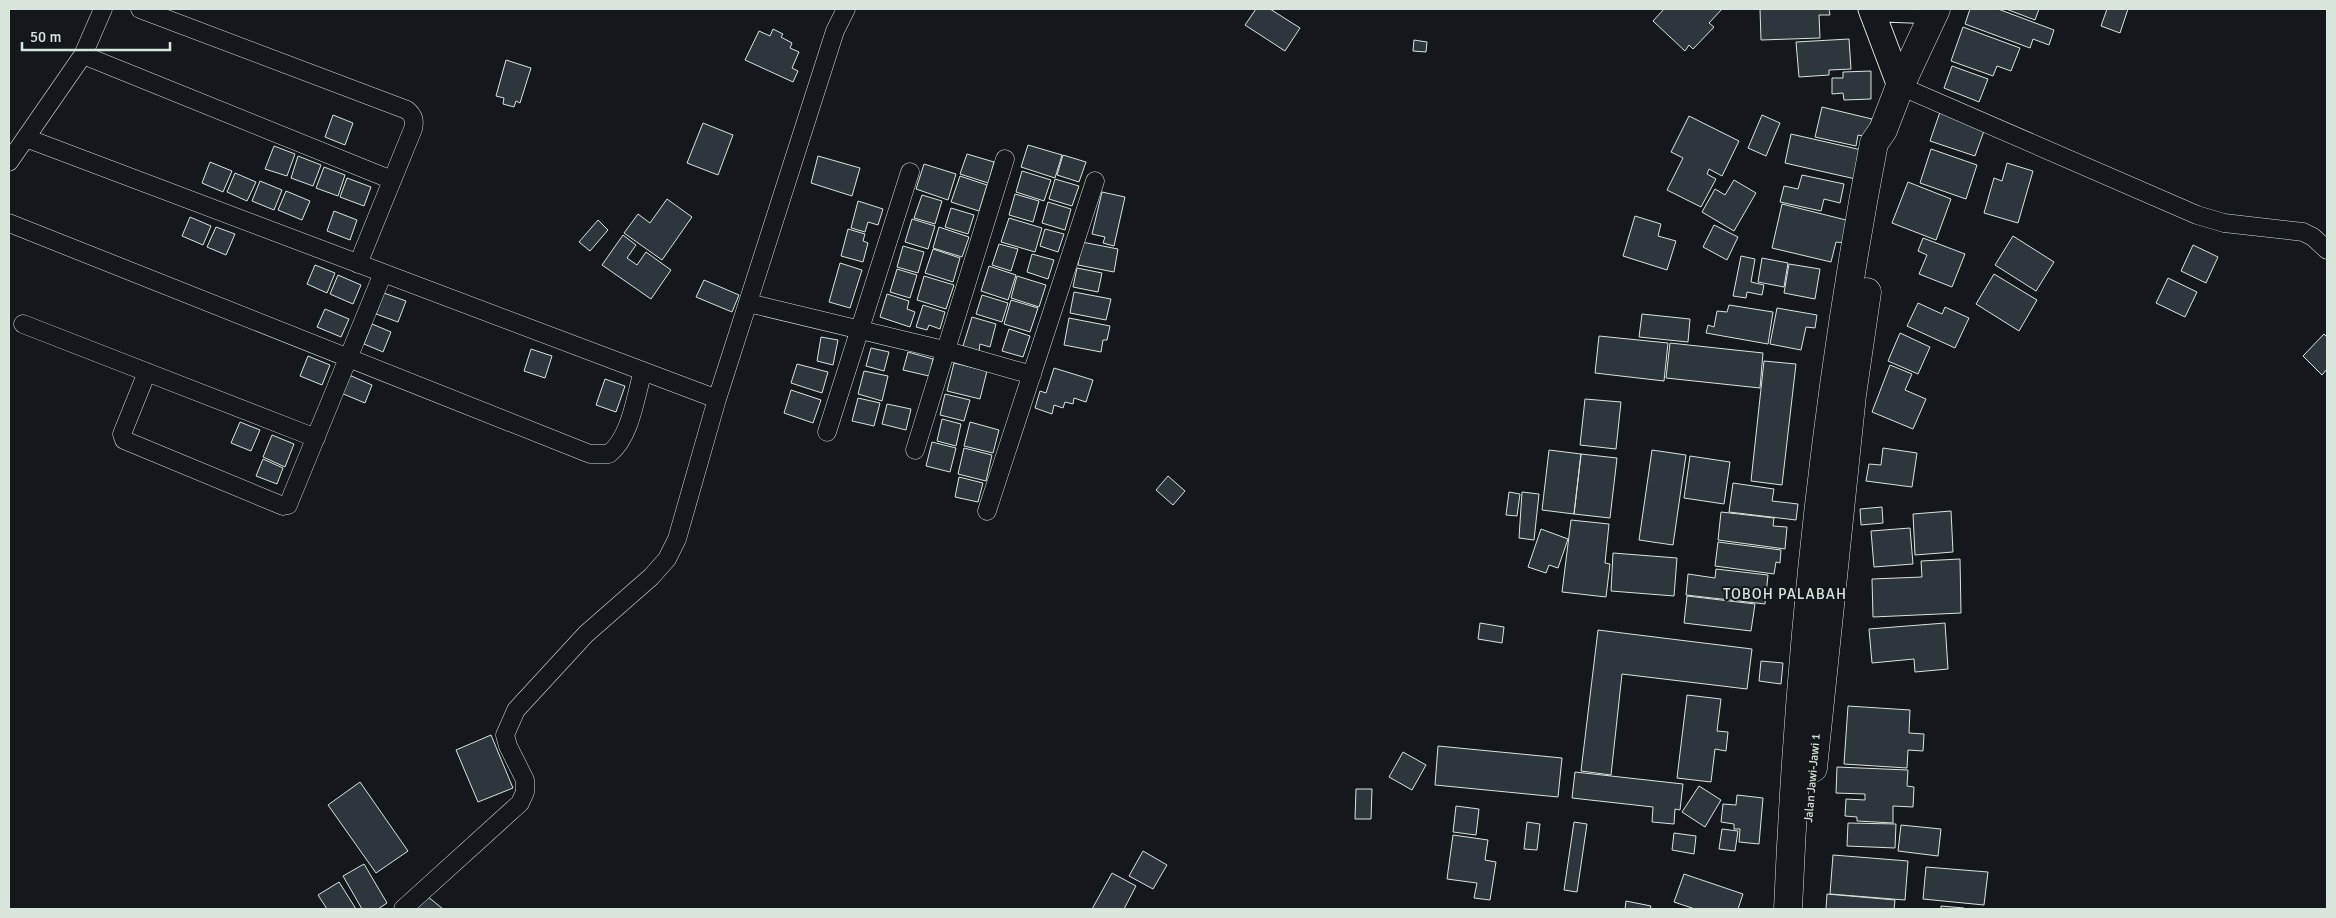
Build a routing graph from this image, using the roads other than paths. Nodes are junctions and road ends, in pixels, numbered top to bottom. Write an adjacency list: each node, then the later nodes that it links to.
1 (103, 9): 7 (street)
2 (140, 9): 14 (street)
3 (846, 9): 20 (street)
4 (1871, 9): 8 (main road)
5 (1884, 9): 6 (main road)
6 (1935, 10): 8 (highway)
7 (83, 56): 10 (street); 14 (street)
8 (1900, 86): 9 (highway); 17 (street)
9 (1883, 130): 34 (highway); 35 (highway, Jalan Jawi-Jawi 1)
10 (26, 138): 12 (street); 18 (street)
11 (1005, 159): 23 (street)
12 (9, 162)
13 (910, 172): 22 (street)
14 (392, 180): 18 (street)
15 (1095, 181): 27 (street)
16 (9, 223): 24 (street)
17 (2327, 250)
18 (358, 264): 19 (street)
19 (383, 273): 24 (street); 25 (street)
20 (748, 303): 22 (street); 28 (street)
21 (23, 324): 26 (street)
22 (858, 330): 23 (street); 29 (street)
23 (944, 350): 27 (street); 31 (street)
24 (348, 359): 25 (street); 30 (street)
25 (643, 371): 28 (street)
26 (147, 372): 30 (street); 30 (street)
27 (1032, 375): 32 (street)
28 (717, 399): 33 (street)
29 (828, 432)
30 (316, 438)
31 (915, 450)
32 (987, 511)
33 (403, 909)
34 (1788, 909)
35 (1802, 909)

